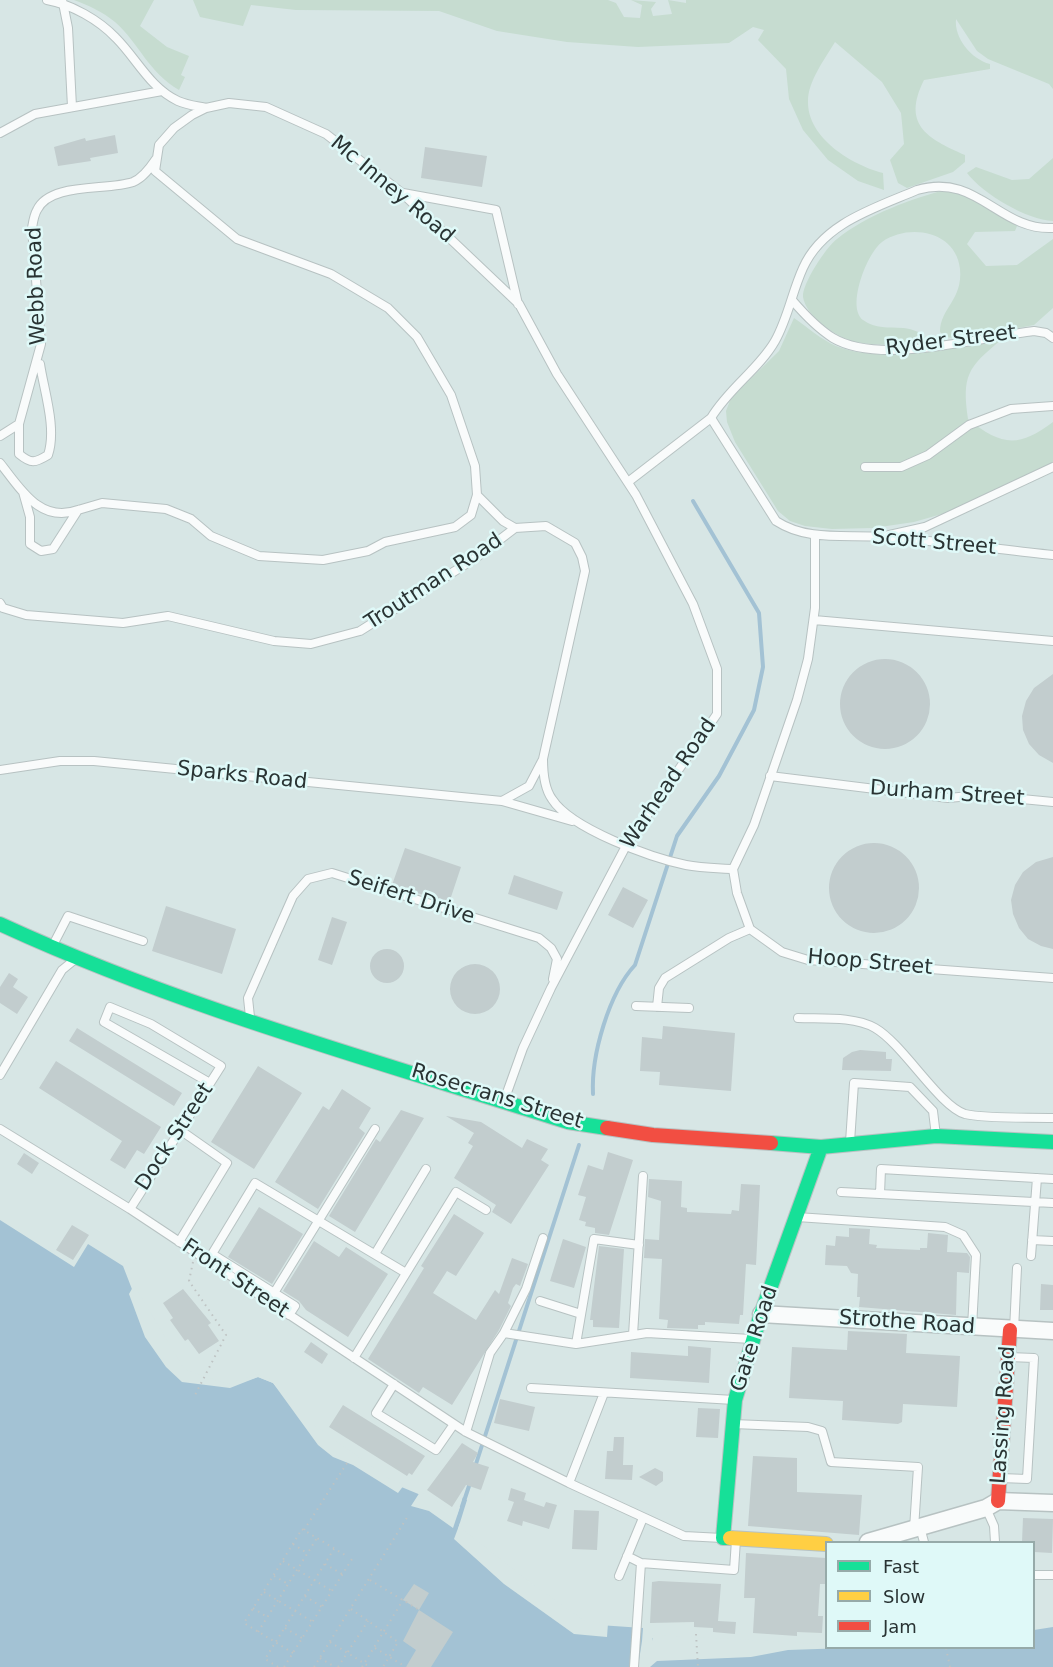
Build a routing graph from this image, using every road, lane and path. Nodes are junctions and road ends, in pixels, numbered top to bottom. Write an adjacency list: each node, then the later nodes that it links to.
1 (47, 0): 2 (lane)
2 (63, 3): 3 (lane); 4 (lane)
3 (162, 91): 4 (lane); 5 (lane)
4 (72, 107): 6 (lane)
5 (206, 108): 7 (lane, Mc Inney Road); 8 (lane, Mc Inney Road)
6 (0, 133)
7 (156, 159): 13 (lane, Webb Road); 24 (lane)
8 (402, 193): 11 (lane, Mc Inney Road); 11 (lane)
9 (1053, 228): 10 (lane)
10 (792, 300): 12 (lane, Ryder Street); 16 (lane)
11 (519, 304): 14 (lane, Mc Inney Road)
12 (1053, 338)
13 (39, 360): 17 (lane, Webb Road); 17 (lane, Webb Road)
14 (557, 374): 22 (lane, Warhead Road)
15 (1053, 406): 20 (lane)
16 (711, 418): 22 (lane); 27 (lane, Scott Street)
17 (19, 424): 18 (lane)
18 (0, 436)
19 (0, 463): 23 (lane)
20 (865, 467)
21 (1053, 467): 28 (lane)
22 (628, 482): 40 (lane, Warhead Road)
23 (23, 492): 25 (lane); 25 (lane)
24 (477, 495): 25 (lane); 26 (lane)
25 (78, 510)
26 (515, 528): 30 (lane, Troutman Road); 33 (lane, Troutman Road)
27 (815, 536): 28 (lane, Scott Street); 31 (lane)
28 (883, 537): 29 (lane, Scott Street)
29 (1053, 555)
30 (0, 603)
31 (814, 620): 32 (lane); 35 (lane)
32 (1053, 641)
33 (543, 759): 37 (lane, Troutman Road); 39 (lane, Troutman Road)
34 (0, 770): 36 (lane, Sparks Road)
35 (770, 776): 38 (lane, Durham Street); 41 (lane)
36 (484, 799): 37 (lane, Troutman Road)
37 (502, 801): 39 (lane, Troutman Road)
38 (1053, 802)
39 (575, 822): 40 (lane, Troutman Road)
40 (626, 846): 41 (lane, Troutman Road); 48 (lane, Warhead Road)
41 (733, 869): 43 (lane)
42 (0, 924): 45 (street, Rosecrans Street)
43 (750, 929): 47 (lane, Hoop Street); 50 (lane)
44 (143, 941): 45 (lane)
45 (52, 948): 46 (street, Rosecrans Street)
46 (76, 959): 53 (street, Rosecrans Street); 55 (lane)
47 (1053, 978)
48 (551, 988): 53 (lane, Seifert Drive); 58 (lane, Warhead Road)
49 (636, 1006): 50 (lane)
50 (657, 1007): 51 (lane)
51 (689, 1008)
52 (798, 1018): 59 (lane)
53 (250, 1020): 58 (street, Rosecrans Street)
54 (0, 1052): 55 (lane)
55 (10, 1058): 56 (lane)
56 (0, 1075)
57 (210, 1083): 57 (lane, Dock Street); 62 (lane, Dock Street)
58 (504, 1102): 66 (street, Rosecrans Street)
59 (1053, 1118)
60 (375, 1128): 78 (lane)
61 (0, 1129): 75 (lane, Front Street)
62 (180, 1130): 75 (lane, Dock Street); 82 (lane)
63 (936, 1136): 64 (street, Rosecrans Street); 64 (lane); 65 (street, Rosecrans Street)
64 (850, 1142): 66 (street, Rosecrans Street)
65 (1053, 1142)
66 (821, 1147): 77 (street, Gate Road)
67 (426, 1168): 84 (lane)
68 (643, 1176): 83 (lane)
69 (1036, 1178): 70 (lane); 72 (lane); 73 (lane)
70 (1053, 1179)
71 (841, 1192): 72 (lane)
72 (880, 1194): 73 (lane)
73 (1035, 1202): 74 (lane); 80 (lane)
74 (1053, 1203)
75 (130, 1209): 82 (lane, Front Street)
76 (486, 1210): 88 (lane)
77 (796, 1217): 92 (street, Gate Road); 94 (lane)
78 (319, 1221): 84 (lane); 89 (lane); 89 (lane)
79 (543, 1238): 97 (lane)
80 (1032, 1240): 81 (lane); 86 (lane)
81 (1053, 1241)
82 (179, 1242): 93 (lane, Front Street)
83 (639, 1245): 91 (lane); 98 (lane)
84 (375, 1254): 88 (lane)
85 (195, 1257): 106 (path)
86 (1031, 1257)
87 (1017, 1268): 95 (lane)
88 (406, 1273): 102 (lane)
89 (274, 1293): 93 (lane)
90 (540, 1301): 91 (lane)
91 (581, 1314): 100 (lane)
92 (760, 1314): 94 (street, Strothe Road); 99 (street, Gate Road)
93 (290, 1315): 102 (lane, Front Street)
94 (972, 1327): 95 (street, Strothe Road)
95 (1012, 1330): 96 (street, Strothe Road); 101 (street, Lassing Road)
96 (1053, 1331)
97 (504, 1333): 100 (lane); 110 (lane)
98 (633, 1335): 99 (lane); 100 (lane)
99 (752, 1339): 107 (street, Gate Road)
100 (576, 1344)
101 (1008, 1357): 112 (street, Lassing Road); 112 (lane)
102 (354, 1358): 103 (lane, Front Street)
103 (394, 1384): 108 (lane, Front Street); 108 (lane)
104 (531, 1388): 105 (lane)
105 (604, 1393): 107 (lane); 113 (lane)
106 (195, 1395)
107 (735, 1400): 109 (street, Gate Road)
108 (453, 1424): 110 (lane, Front Street)
109 (733, 1424): 119 (lane); 121 (street, Gate Road)
110 (466, 1432): 113 (lane, Front Street)
111 (347, 1463): 118 (path)
112 (999, 1478): 115 (street, Lassing Road)
113 (569, 1483): 117 (lane, Front Street)
114 (1053, 1503): 115 (street)
115 (992, 1504): 119 (street); 123 (lane)
116 (408, 1516): 140 (path)
117 (643, 1518): 121 (lane, Front Street); 129 (lane)
118 (304, 1530)
119 (920, 1533): 122 (street)
120 (317, 1538): 124 (path); 126 (path); 127 (path)
121 (730, 1539): 125 (street); 131 (lane)
122 (876, 1541)
123 (995, 1541)
124 (293, 1544): 127 (path); 130 (path)
125 (825, 1544)
126 (334, 1549): 128 (path); 132 (path)
127 (307, 1553): 134 (path)
128 (345, 1555)
129 (627, 1556): 131 (lane); 139 (lane)
130 (283, 1560): 134 (path); 138 (path)
131 (641, 1563): 177 (lane)
132 (325, 1564): 135 (path); 141 (path)
133 (355, 1564): 135 (path)
134 (297, 1569): 141 (path); 142 (path)
135 (342, 1574): 143 (path)
136 (1035, 1575): 137 (lane)
137 (1053, 1575)
138 (274, 1576): 142 (path); 144 (path)
139 (619, 1576)
140 (369, 1579): 146 (path); 150 (path)
141 (315, 1580): 143 (path); 145 (path)
142 (288, 1584): 147 (path)
143 (332, 1591): 148 (path)
144 (263, 1592): 147 (path); 149 (path)
145 (305, 1596): 148 (path); 152 (path)
146 (403, 1600): 151 (path); 158 (path)
147 (278, 1601): 152 (path); 153 (path)
148 (322, 1606): 155 (path)
149 (253, 1608): 153 (path); 157 (path)
150 (350, 1609): 154 (path); 162 (path)
151 (419, 1610)
152 (295, 1611): 155 (path); 156 (path)
153 (267, 1617): 157 (path)
154 (368, 1621): 158 (path); 166 (path)
155 (313, 1622): 160 (path)
156 (285, 1628): 160 (path); 161 (path)
157 (258, 1632): 161 (path)
158 (384, 1632): 163 (path); 167 (path)
159 (696, 1634): 178 (path)
160 (302, 1638): 165 (path)
161 (276, 1642): 165 (path); 170 (path)
162 (330, 1642): 166 (path); 168 (path)
163 (375, 1647): 167 (path); 169 (path)
164 (946, 1649): 179 (path)
165 (293, 1653): 171 (path)
166 (347, 1653): 169 (path); 173 (path)
167 (389, 1657): 175 (path); 176 (path)
168 (320, 1658): 172 (path); 173 (path)
169 (363, 1665): 174 (path)
170 (278, 1667)
171 (284, 1667)
172 (314, 1667)
173 (337, 1667)
174 (370, 1667)
175 (383, 1667)
176 (406, 1667)
177 (634, 1667)
178 (698, 1667)
179 (950, 1667)

